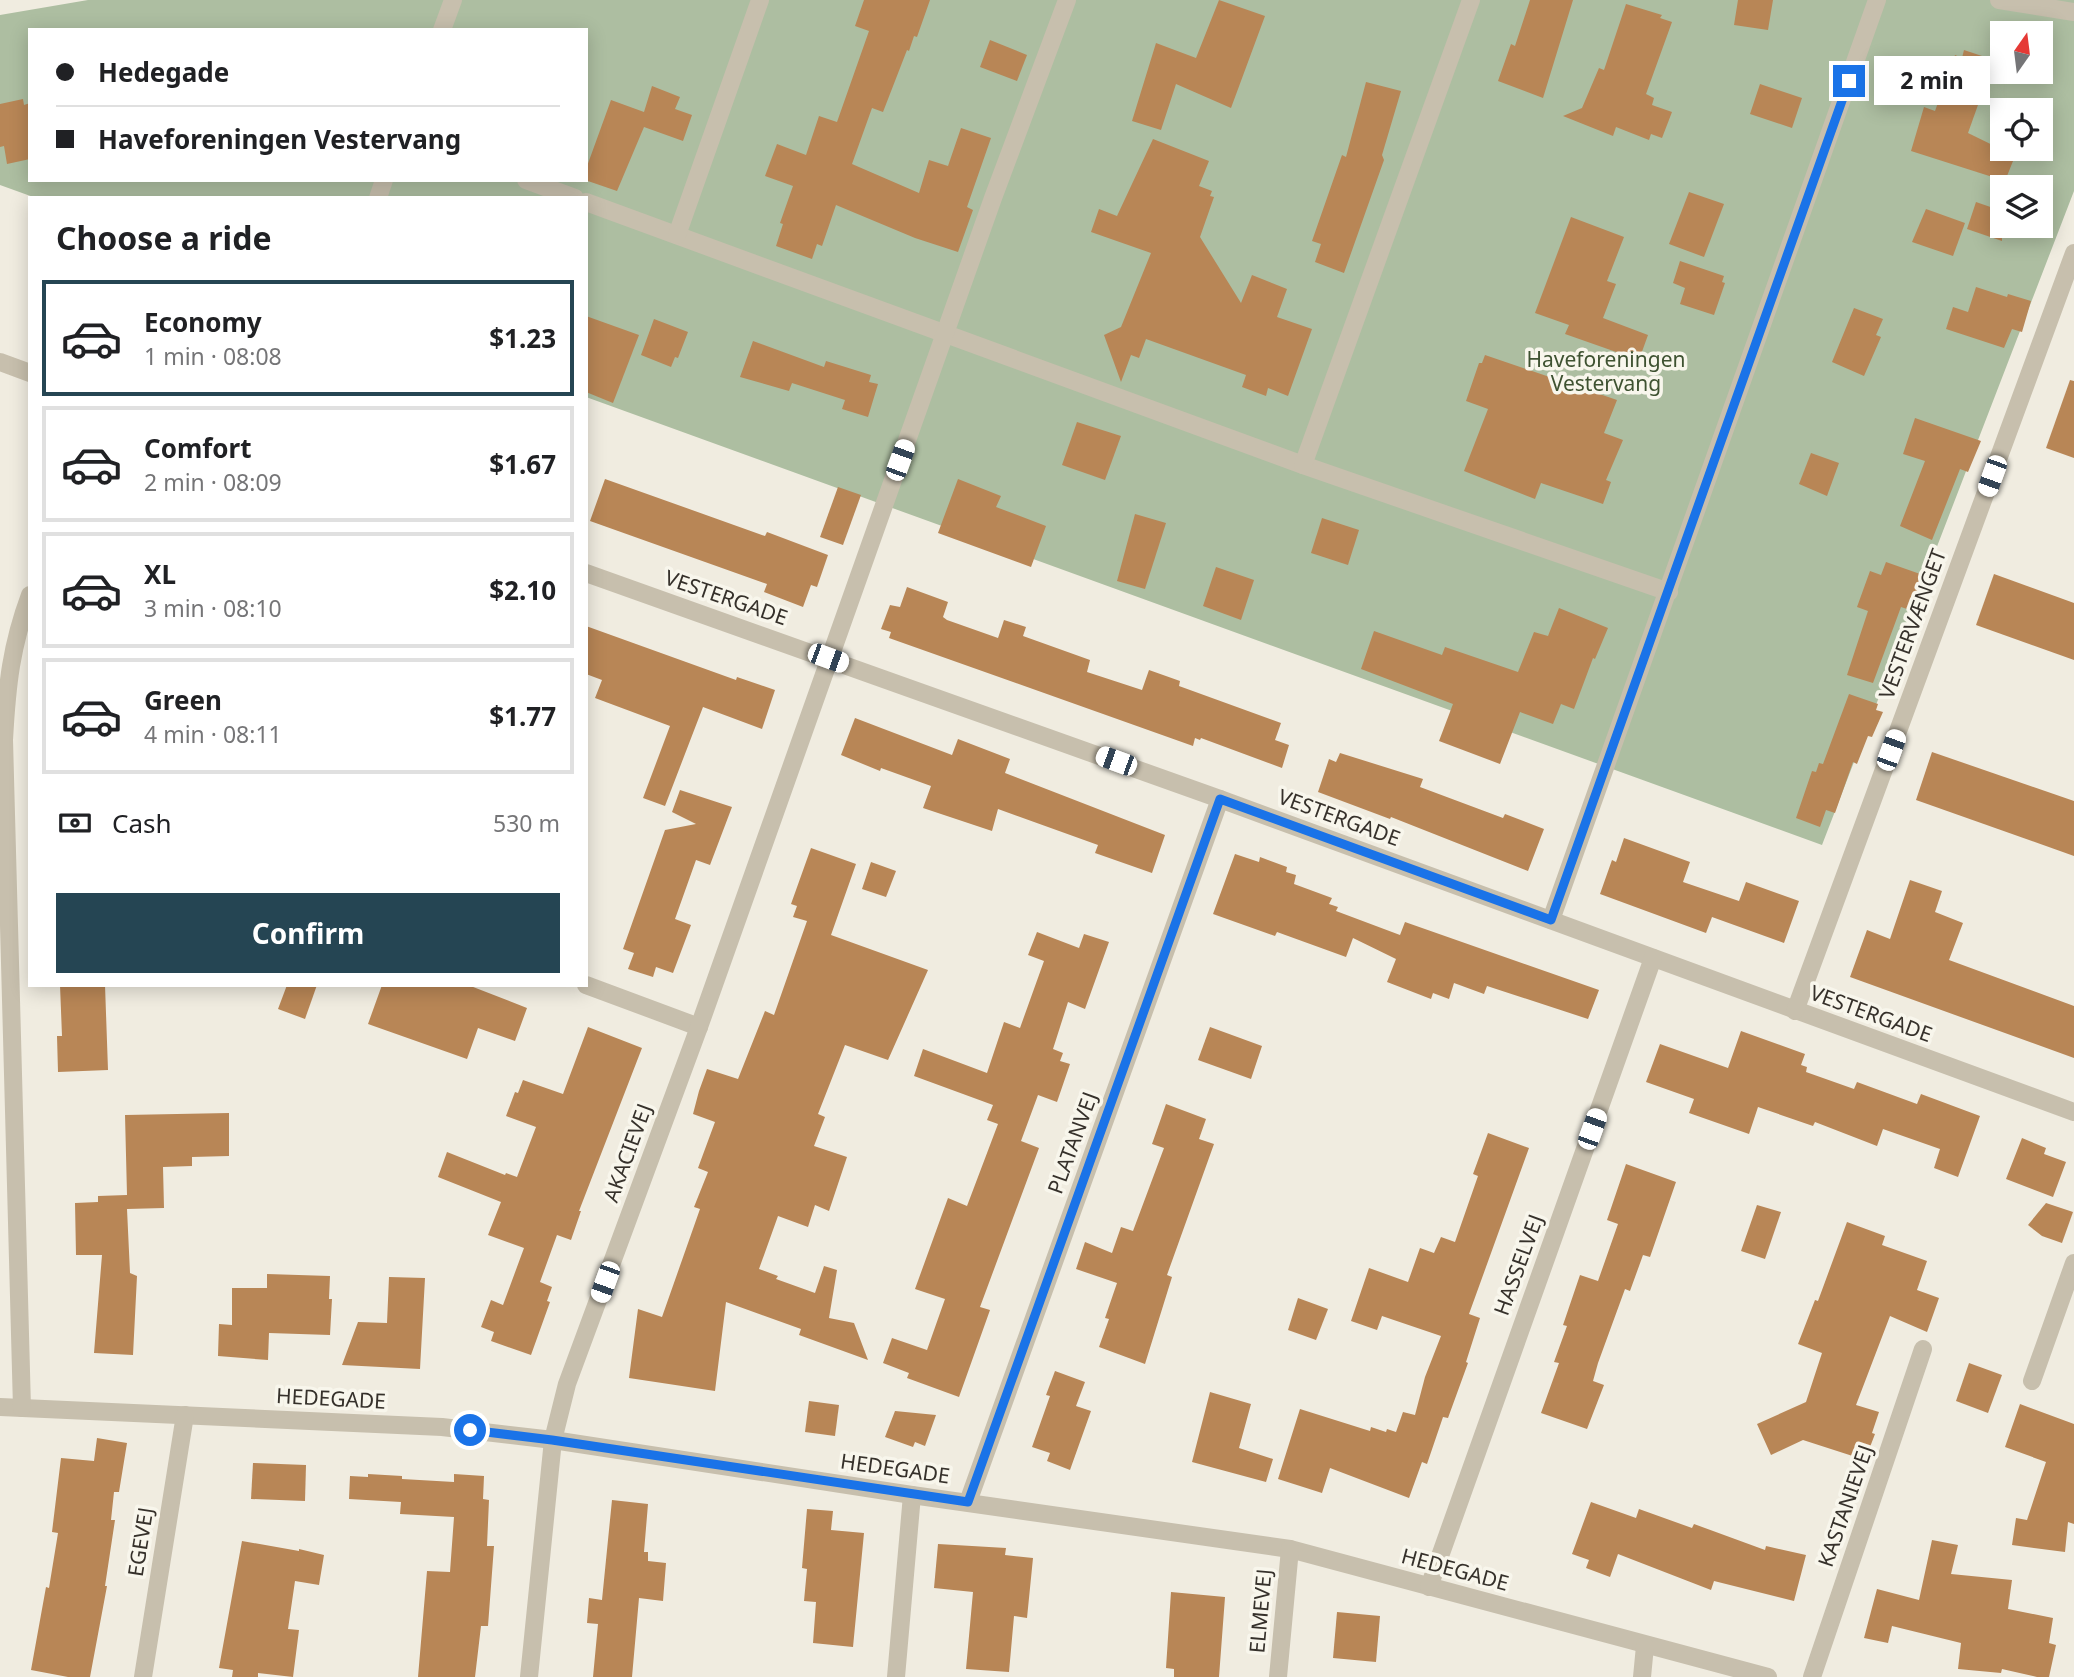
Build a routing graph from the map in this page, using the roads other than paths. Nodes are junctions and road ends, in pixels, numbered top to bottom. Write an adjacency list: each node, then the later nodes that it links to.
1 (453, 0): 8 (street)
2 (760, 0): 12 (street)
3 (1067, 0): 14 (street)
4 (1471, 0): 17 (street)
5 (1877, 0): 19 (street)
6 (1999, 0): 7 (street)
7 (2074, 12)
8 (443, 28)
9 (531, 182): 10 (street)
10 (570, 196)
11 (588, 203): 12 (street)
12 (677, 235): 14 (street)
13 (2074, 253): 26 (street, VESTERVÆNGET)
14 (945, 335): 17 (street); 21 (street)
15 (0, 362): 16 (street)
16 (28, 372)
17 (1303, 465): 19 (street)
18 (588, 574): 21 (street, VESTERGADE)
19 (1669, 592): 23 (street)
20 (28, 600): 33 (street)
21 (828, 658): 22 (street, VESTERGADE); 27 (street, AKACIEVEJ)
22 (1220, 799): 23 (street, VESTERGADE); 37 (street, PLATANVEJ)
23 (1551, 920): 24 (street, VESTERGADE)
24 (1653, 958): 26 (street, VESTERGADE); 39 (street, HASSELVEJ)
25 (588, 986): 27 (street)
26 (1795, 1011): 28 (street, VESTERGADE)
27 (699, 1027): 35 (street, AKACIEVEJ)
28 (2074, 1112)
29 (2074, 1263): 31 (street)
30 (1923, 1349): 47 (street, KASTANIEVEJ)
31 (2032, 1381)
32 (0, 1407): 33 (street, HEDEGADE)
33 (22, 1408): 34 (street, HEDEGADE)
34 (185, 1415): 35 (street, HEDEGADE); 41 (street, EGEVEJ)
35 (552, 1440): 36 (street, HEDEGADE); 42 (street, AKACIEVEJ)
36 (912, 1495): 37 (street, HEDEGADE); 43 (street)
37 (968, 1502): 38 (street, HEDEGADE)
38 (1290, 1549): 39 (street, HEDEGADE); 44 (street, ELMEVEJ)
39 (1429, 1587): 40 (street, HEDEGADE)
40 (1645, 1646): 45 (street); 46 (street, HEDEGADE)
41 (143, 1677)
42 (529, 1677)
43 (896, 1677)
44 (1278, 1677)
45 (1642, 1677)
46 (1768, 1677)
47 (1812, 1677)

